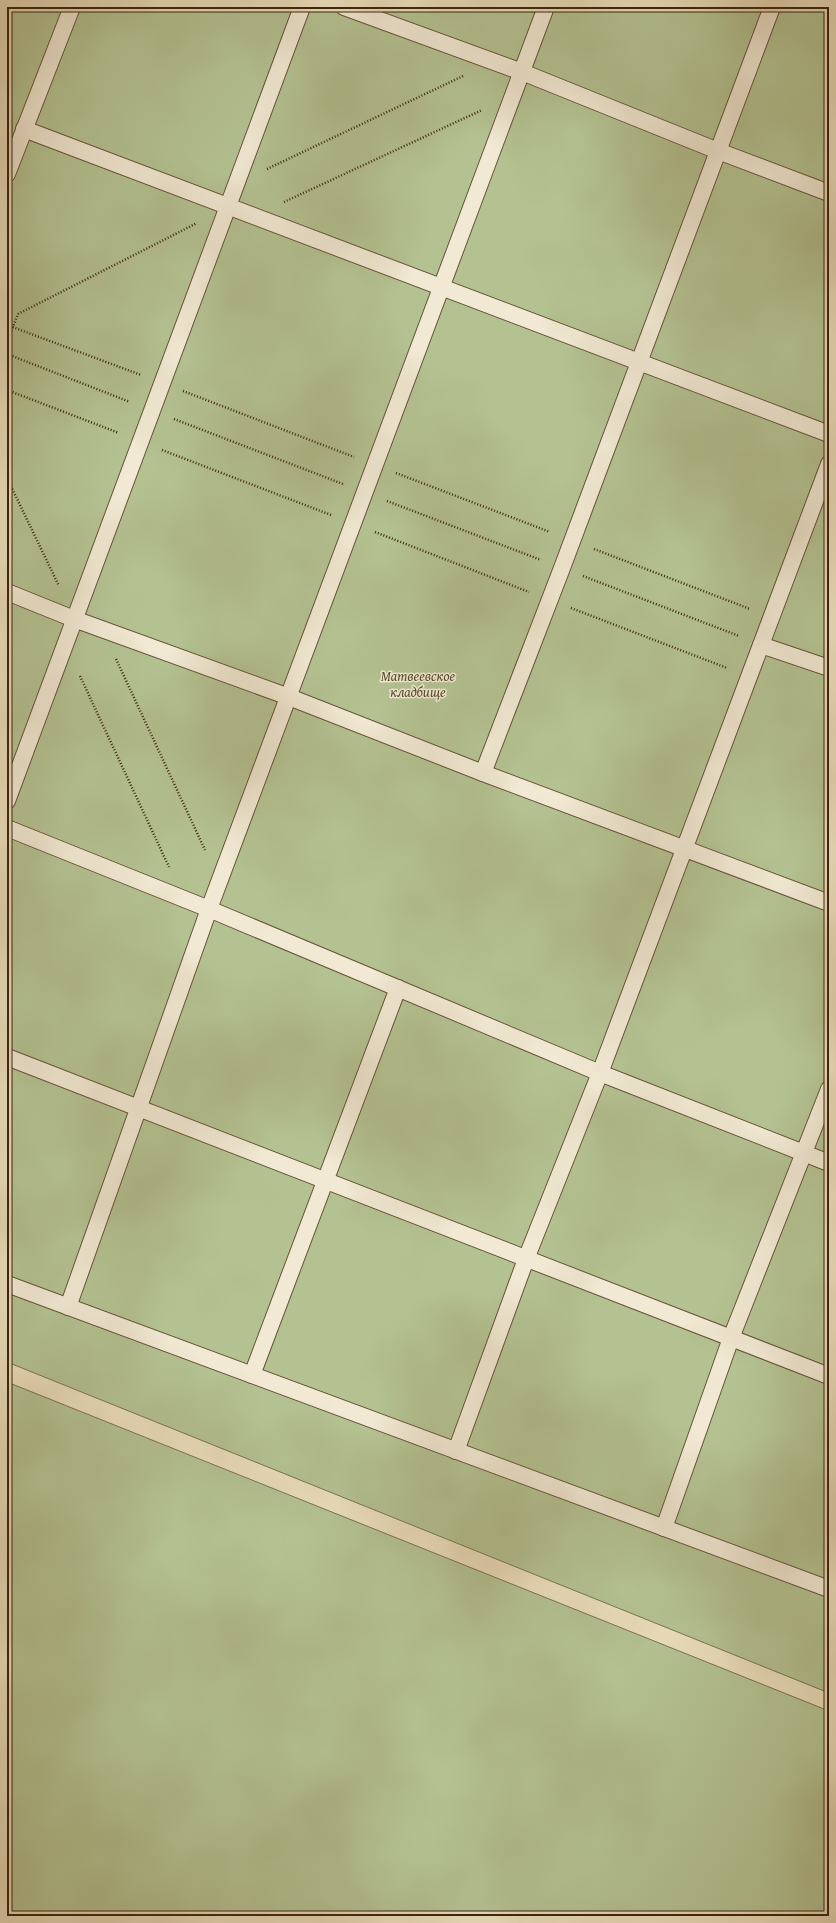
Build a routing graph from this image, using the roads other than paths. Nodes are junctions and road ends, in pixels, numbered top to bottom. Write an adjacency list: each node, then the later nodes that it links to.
1 (72, 7): 7 (lane)
2 (302, 7): 11 (lane)
3 (344, 7): 6 (lane)
4 (546, 7): 6 (lane)
5 (772, 7): 8 (lane)
6 (522, 72): 8 (lane); 12 (lane)
7 (24, 129): 9 (lane); 11 (lane)
8 (718, 151): 10 (lane); 13 (lane)
9 (7, 174)
10 (829, 193)
11 (228, 207): 12 (lane); 17 (lane)
12 (443, 288): 13 (lane); 20 (lane)
13 (639, 361): 14 (lane); 21 (lane)
14 (829, 434)
15 (829, 464): 18 (lane)
16 (7, 592): 17 (lane)
17 (74, 619): 20 (lane); 22 (lane)
18 (762, 645): 19 (lane); 24 (lane)
19 (829, 668)
20 (288, 697): 21 (lane); 26 (lane)
21 (483, 774): 24 (lane)
22 (7, 801)
23 (7, 828): 26 (lane)
24 (685, 849): 25 (lane); 29 (lane)
25 (829, 904)
26 (209, 909): 27 (lane); 31 (lane)
27 (398, 988): 29 (lane); 34 (lane)
28 (7, 1057): 31 (lane)
29 (600, 1073): 32 (lane); 35 (lane)
30 (829, 1089): 32 (lane)
31 (139, 1108): 34 (lane); 37 (lane)
32 (804, 1153): 33 (lane); 38 (lane)
33 (829, 1163)
34 (325, 1180): 35 (lane); 39 (lane)
35 (526, 1259): 38 (lane); 41 (lane)
36 (7, 1284): 37 (lane)
37 (68, 1307): 39 (lane)
38 (731, 1338): 40 (lane); 42 (lane)
39 (252, 1375): 41 (lane)
40 (829, 1376)
41 (456, 1451): 42 (lane)
42 (664, 1528): 43 (lane)
43 (829, 1589)

